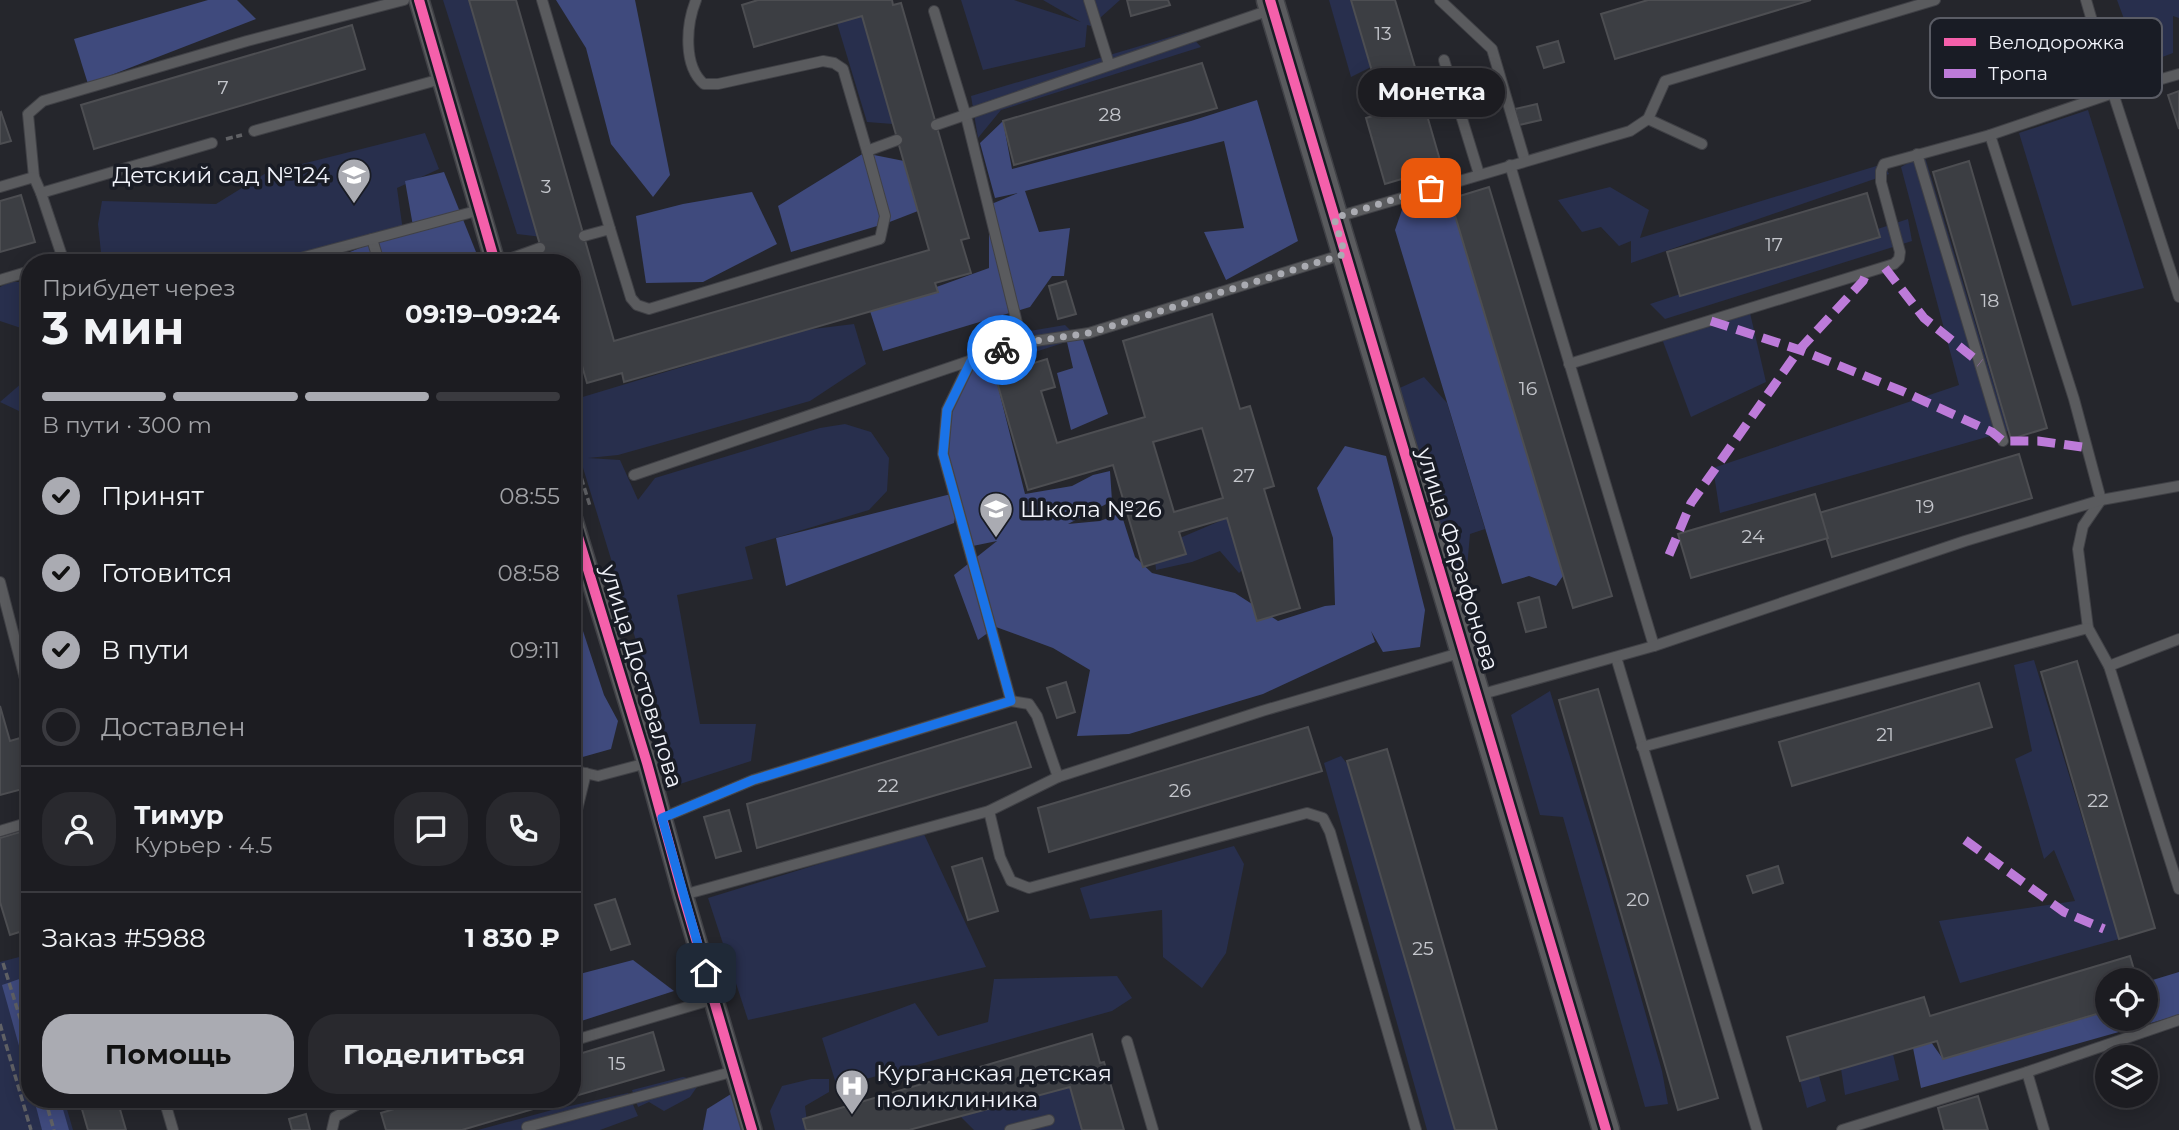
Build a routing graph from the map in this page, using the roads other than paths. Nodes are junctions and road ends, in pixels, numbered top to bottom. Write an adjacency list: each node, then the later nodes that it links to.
1 (404, 0): 32 (lane)
2 (419, 0): 15 (street)
3 (542, 0): 37 (lane)
4 (696, 0): 27 (lane)
5 (1089, 0): 13 (lane)
6 (1440, 0): 29 (lane)
7 (1935, 0): 20 (lane)
8 (2087, 0): 11 (lane)
9 (1271, 5): 13 (lane); 36 (street, улица Фарафонова)
10 (934, 11): 19 (lane)
11 (2092, 18)
12 (1444, 60): 31 (lane)
13 (1109, 64): 19 (lane)
14 (2179, 74): 16 (lane)
15 (441, 79): 22 (lane); 35 (street)
16 (2162, 79)
17 (2098, 98): 23 (lane)
18 (2115, 98): 49 (lane)
19 (966, 116): 21 (lane); 50 (lane)
20 (1648, 119): 26 (lane); 29 (lane)
21 (936, 125)
22 (254, 131)
23 (1990, 135): 28 (lane); 56 (lane)
24 (897, 140): 27 (lane)
25 (212, 143): 34 (lane)
26 (1702, 144)
27 (867, 151): 37 (lane)
28 (1917, 154): 52 (lane); 53 (lane)
29 (1525, 160): 30 (lane)
30 (1510, 165): 31 (lane); 52 (lane)
31 (1479, 174): 36 (lane)
32 (34, 177): 33 (lane); 34 (lane)
33 (0, 187)
34 (41, 193): 41 (lane)
35 (480, 210): 39 (lane); 44 (street)
36 (1334, 218): 46 (street, улица Фарафонова)
37 (610, 229): 38 (lane)
38 (584, 236)
39 (372, 239): 42 (lane); 43 (lane)
40 (540, 248): 45 (lane)
41 (62, 254)
42 (316, 254)
43 (377, 254)
44 (495, 254)
45 (522, 254)
46 (1345, 254): 50 (lane); 62 (street, улица Фарафонова)
47 (21, 274): 48 (lane)
48 (0, 280)
49 (2179, 297)
50 (1022, 343): 51 (lane)
51 (971, 361): 54 (lane); 67 (lane)
52 (1570, 364): 61 (lane)
53 (2003, 441)
54 (635, 475)
55 (2179, 486): 56 (lane)
56 (2101, 500): 59 (lane); 61 (lane)
57 (581, 572): 69 (street, улица Достовалова)
58 (0, 582): 64 (lane)
59 (2088, 628): 65 (lane); 68 (lane)
60 (2179, 639): 65 (lane)
61 (1654, 646): 63 (lane)
62 (1464, 652): 66 (street, улица Фарафонова); 72 (lane)
63 (1616, 657): 66 (lane); 68 (lane)
64 (21, 663)
65 (2109, 666): 78 (lane)
66 (1477, 696): 96 (street, улица Фарафонова)
67 (1011, 701): 72 (lane); 75 (lane)
68 (1642, 747): 97 (lane)
69 (647, 763): 71 (lane); 75 (street, улица Достовалова)
70 (581, 772): 71 (lane)
71 (586, 773): 73 (lane)
72 (1058, 777): 74 (lane)
73 (581, 793)
74 (989, 811): 79 (lane); 95 (lane)
75 (662, 818): 79 (street, улица Достовалова)
76 (21, 825): 77 (lane)
77 (0, 831)
78 (2179, 889)
79 (683, 895): 80 (street, улица Достовалова)
80 (714, 999): 82 (lane); 84 (street, улица Достовалова)
81 (2179, 1020): 85 (lane)
82 (581, 1038)
83 (1127, 1041): 94 (lane)
84 (735, 1070): 89 (lane); 92 (street, улица Достовалова)
85 (2027, 1072): 98 (lane); 99 (lane)
86 (167, 1108): 90 (lane)
87 (351, 1108): 91 (lane)
88 (1049, 1120): 93 (lane)
89 (527, 1126)
90 (173, 1130)
91 (332, 1130)
92 (752, 1130)
93 (1010, 1130)
94 (1153, 1130)
95 (1416, 1130)
96 (1606, 1130)
97 (1757, 1130)
98 (1842, 1130)
99 (2044, 1130)

